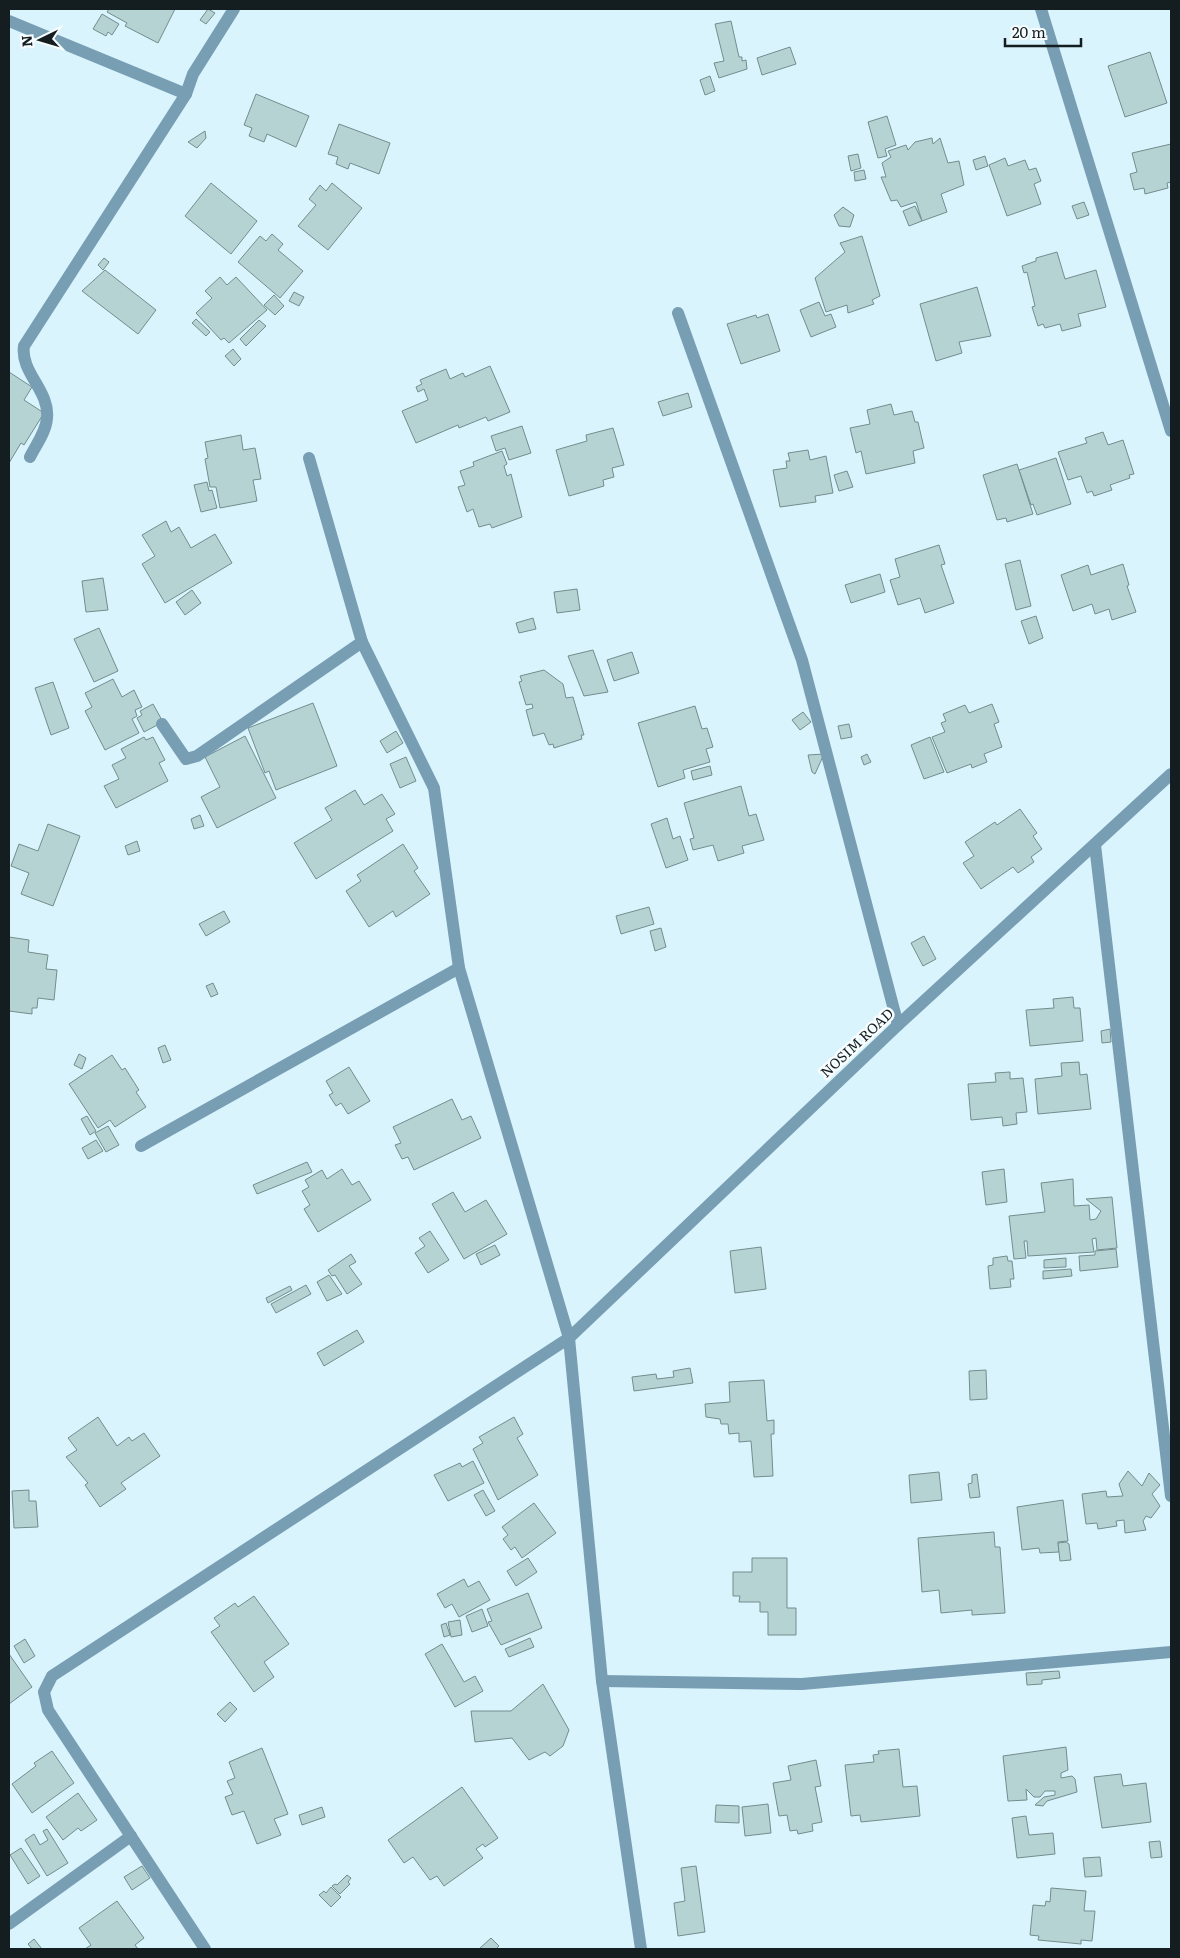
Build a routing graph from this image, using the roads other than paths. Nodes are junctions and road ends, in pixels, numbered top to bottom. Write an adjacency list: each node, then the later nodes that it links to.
1 (234, 9): 4 (street)
2 (1040, 9): 6 (street)
3 (9, 21): 4 (street)
4 (186, 94): 7 (street)
5 (678, 313): 14 (street)
6 (1171, 431)
7 (30, 457)
8 (309, 458): 9 (street)
9 (362, 642): 10 (street); 13 (street)
10 (162, 724)
11 (1171, 774): 12 (street, NOSIM ROAD)
12 (1095, 846): 14 (street, NOSIM ROAD); 17 (street)
13 (459, 968): 15 (street); 16 (street)
14 (898, 1025): 16 (street, NOSIM ROAD)
15 (141, 1146)
16 (568, 1338): 19 (street); 20 (street, NOSIM ROAD)
17 (1171, 1496)
18 (1171, 1652): 19 (street)
19 (602, 1680): 23 (street)
20 (130, 1836): 21 (street); 22 (street, NOSIM ROAD)
21 (9, 1924)
22 (205, 1949)
23 (641, 1949)

